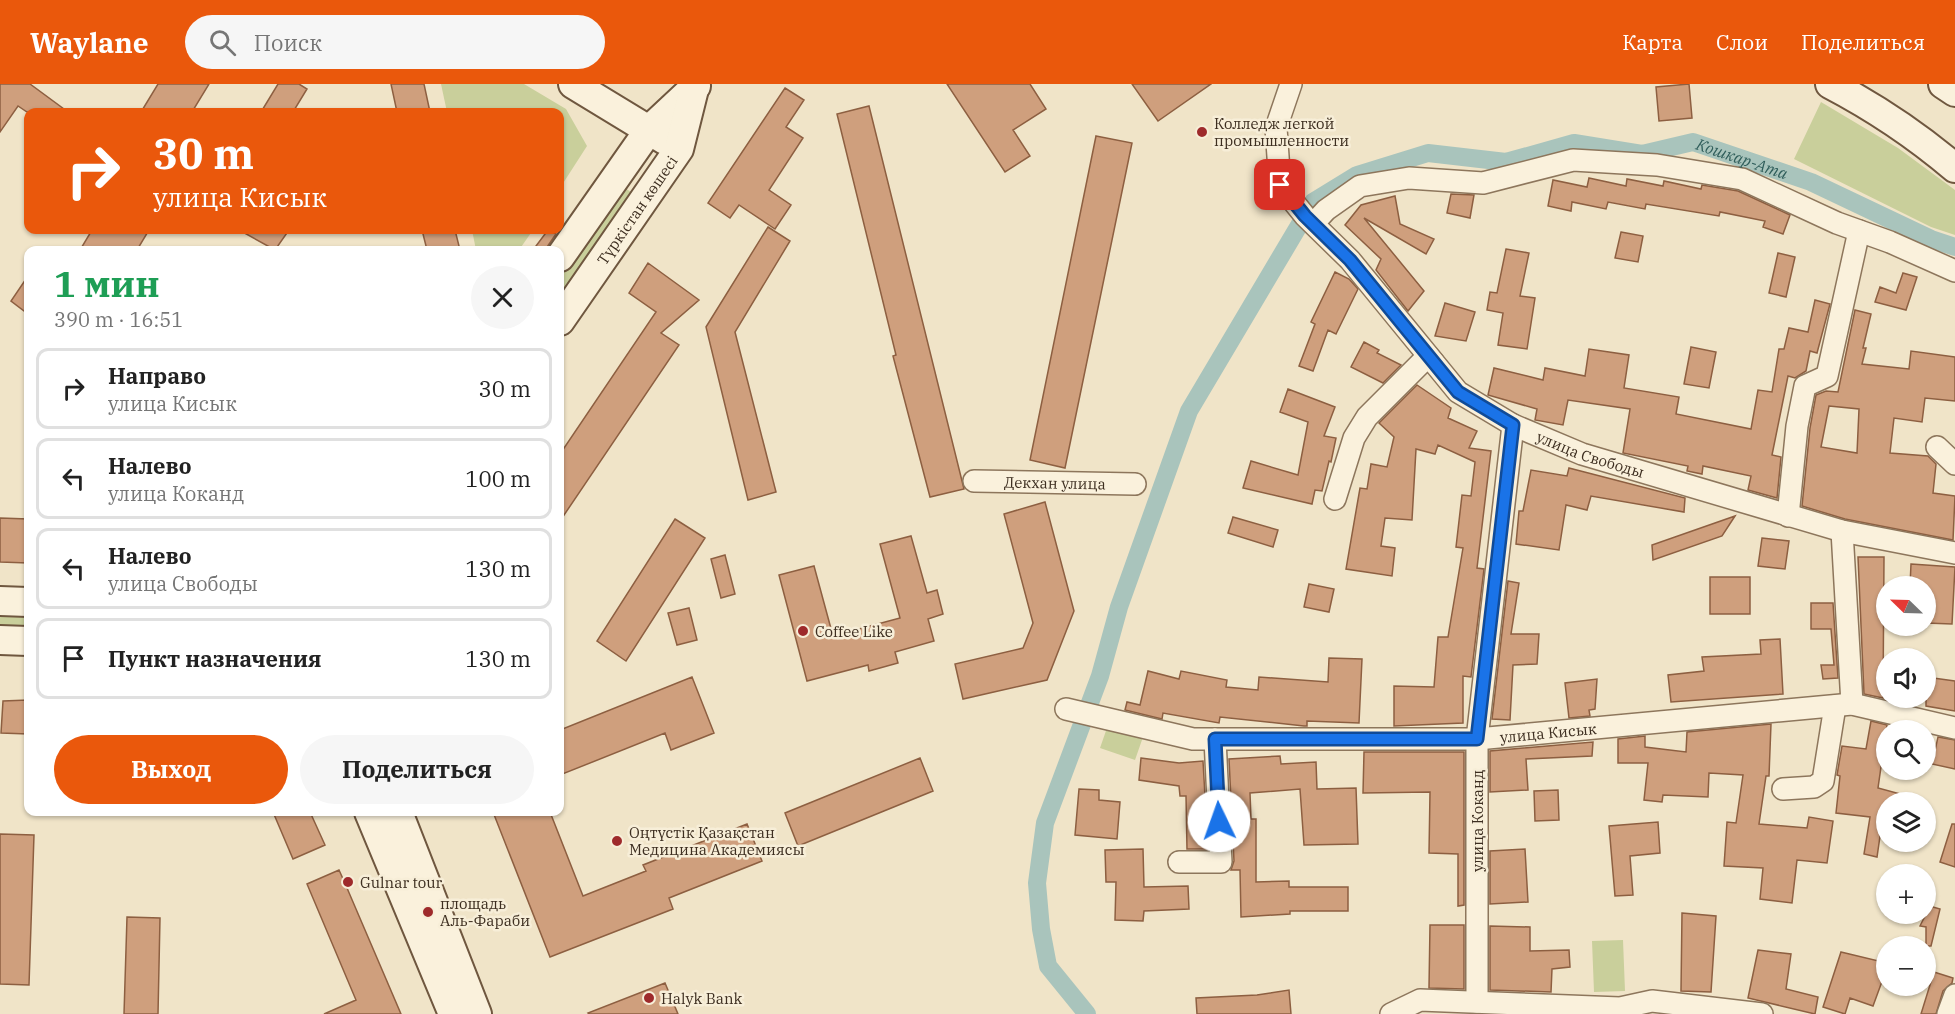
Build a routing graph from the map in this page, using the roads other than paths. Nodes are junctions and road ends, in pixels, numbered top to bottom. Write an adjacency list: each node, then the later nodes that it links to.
1 (573, 84): 8 (main road)
2 (1291, 84): 12 (street, улица Свободы)
3 (1830, 84): 11 (main road)
4 (1872, 84): 9 (main road)
5 (1943, 84): 7 (main road)
6 (696, 86): 8 (main road, Түркістан көшесі); 10 (main road, Түркістан көшесі)
7 (1955, 92)
8 (649, 130): 10 (main road); 14 (main road, Түркістан көшесі)
9 (1955, 142)
10 (679, 149): 16 (main road, Түркістан көшесі)
11 (1955, 168)
12 (1314, 223): 13 (street); 17 (street, улица Свободы)
13 (1859, 231): 15 (street); 24 (street)
14 (564, 251)
15 (1955, 271)
16 (564, 315)
17 (1434, 363): 18 (street, улица Свободы); 23 (street)
18 (1513, 425): 24 (street, улица Свободы); 35 (street, улица Коканд)
19 (1937, 447): 20 (street)
20 (1955, 464)
21 (974, 481): 22 (street, Декхан улица)
22 (1135, 484)
23 (1335, 499)
24 (1788, 516): 25 (street, улица Свободы)
25 (1842, 531): 26 (street, улица Свободы); 31 (street)
26 (1955, 553)
27 (0, 601): 28 (main road)
28 (24, 602)
29 (0, 640): 30 (main road)
30 (24, 641)
31 (1843, 705): 33 (street, улица Кисык); 35 (street, улица Кисык); 36 (street)
32 (1067, 709): 34 (street, улица Кисык)
33 (1955, 728)
34 (1215, 739): 35 (street, улица Кисык); 39 (street)
35 (1477, 739): 41 (street, улица Коканд)
36 (1784, 789)
37 (371, 816): 43 (main road)
38 (400, 816): 44 (main road)
39 (1179, 862)
40 (1955, 995): 47 (street)
41 (1477, 1002): 42 (street); 45 (street)
42 (1630, 1010): 46 (street)
43 (453, 1014)
44 (477, 1014)
45 (1391, 1014)
46 (1762, 1014)
47 (1948, 1014)

